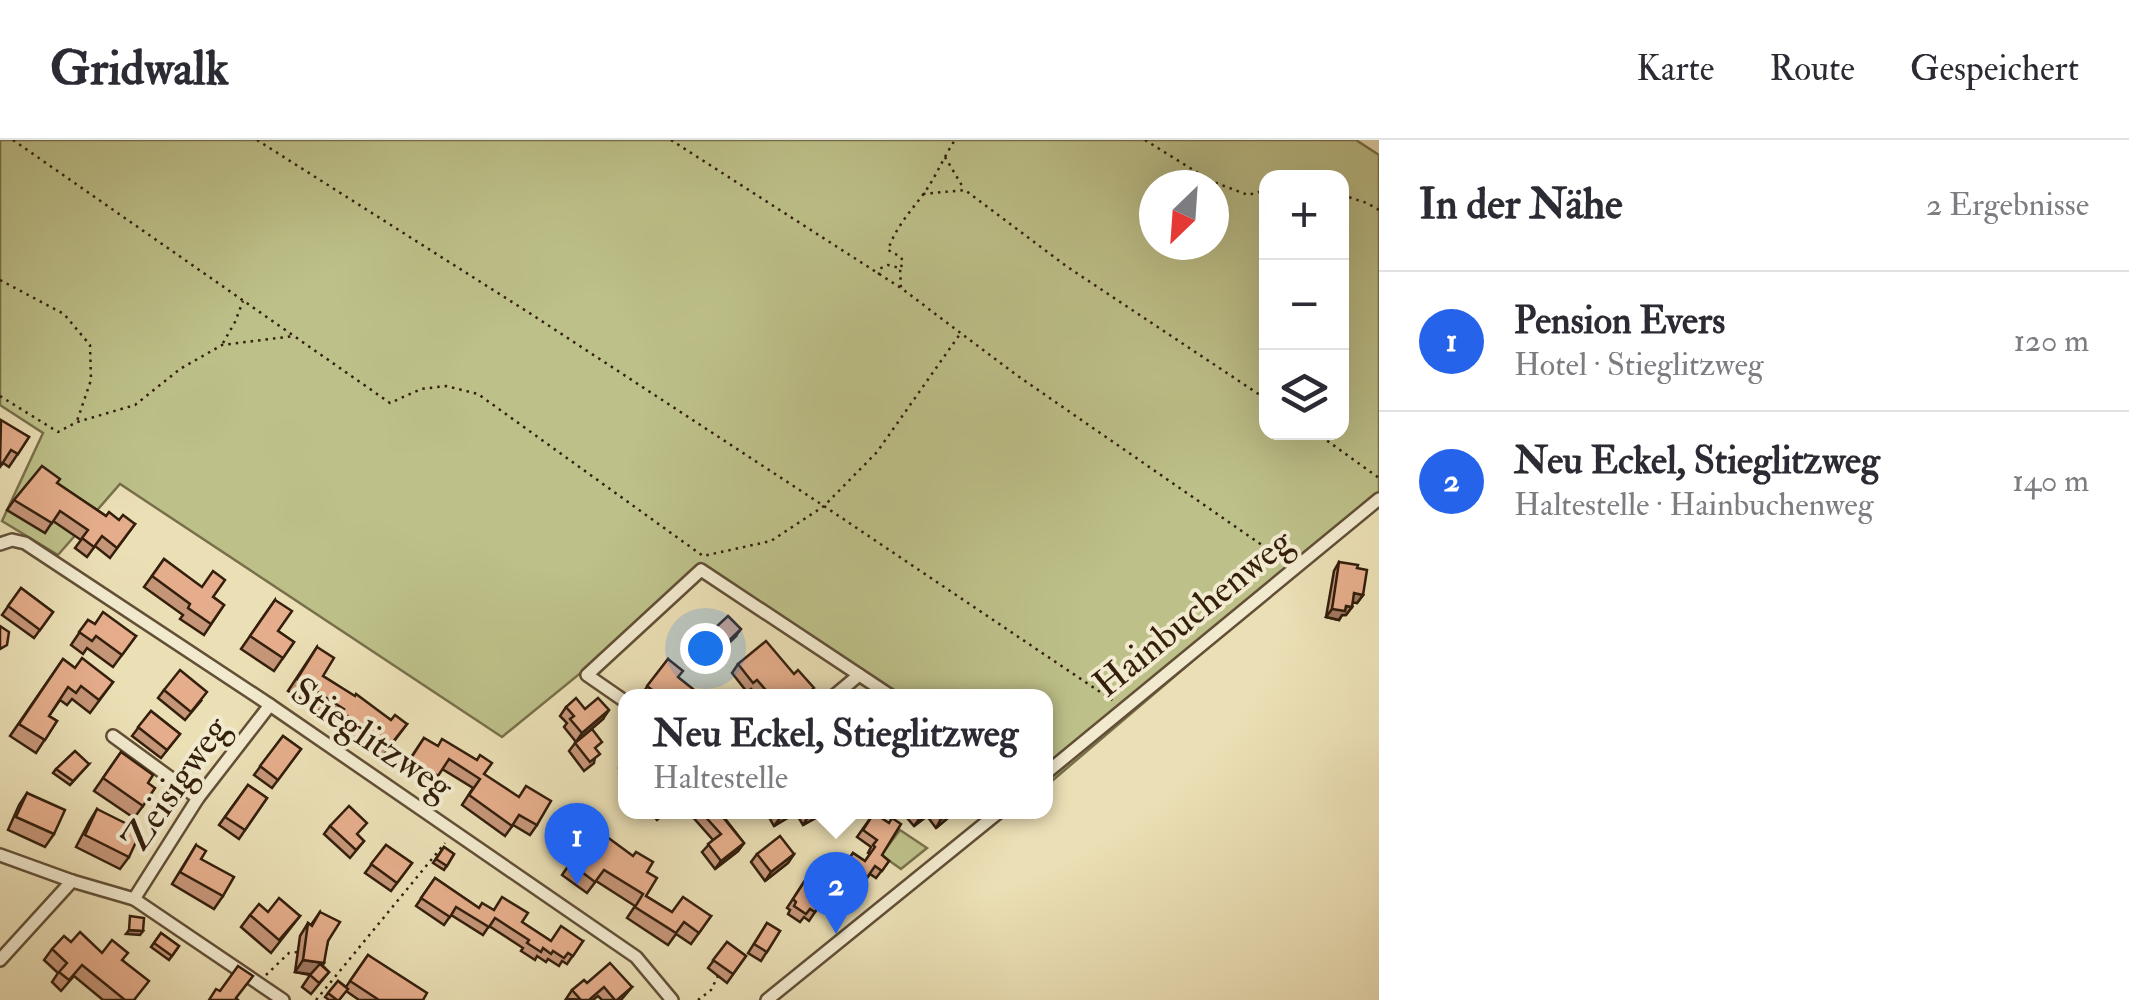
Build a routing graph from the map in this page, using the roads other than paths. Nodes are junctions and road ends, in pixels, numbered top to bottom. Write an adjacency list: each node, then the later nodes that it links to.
1 (1379, 498): 9 (street, Hainbuchenweg)
2 (0, 544): 7 (street, Stieglitzweg)
3 (859, 674): 4 (street); 5 (street); 6 (street)
4 (842, 689)
5 (881, 689)
6 (618, 697)
7 (270, 706): 10 (street, Zeisigweg); 17 (street, Stieglitzweg)
8 (113, 736): 10 (street)
9 (1053, 767)
10 (198, 798): 14 (street, Zeisigweg)
11 (990, 819): 18 (street)
12 (0, 855): 13 (street)
13 (72, 882): 14 (street); 15 (street)
14 (134, 899): 16 (street)
15 (0, 960)
16 (283, 1000)
17 (672, 1000)
18 (767, 1000)

